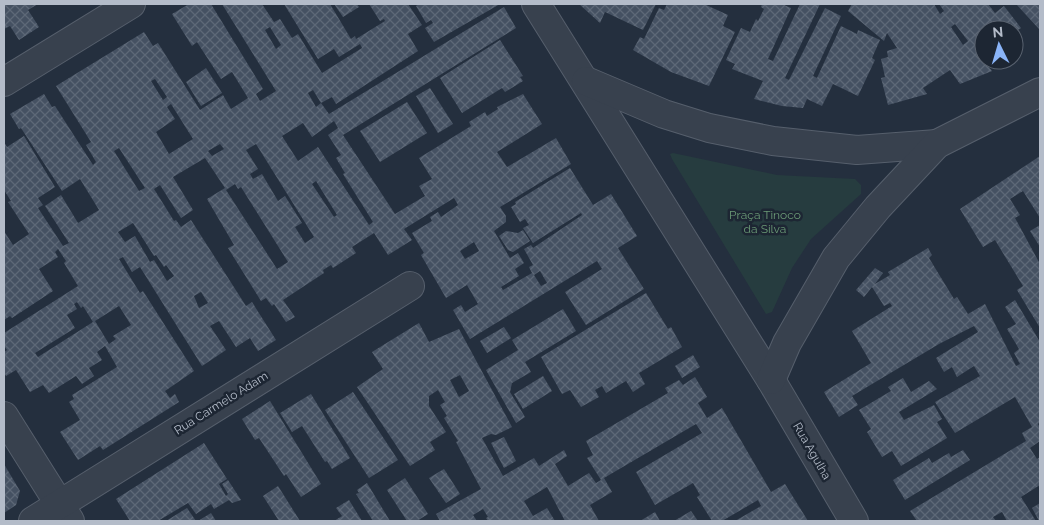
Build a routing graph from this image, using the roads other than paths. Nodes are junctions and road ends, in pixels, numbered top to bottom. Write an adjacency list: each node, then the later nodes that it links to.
1 (131, 4): 4 (street)
2 (536, 4): 3 (street)
3 (586, 81): 6 (street); 8 (street)
4 (4, 82)
5 (1040, 92): 6 (street)
6 (937, 144): 8 (street)
7 (410, 286): 10 (street, Rua Carmelo Adam)
8 (771, 380): 12 (street, Rua Agulha)
9 (4, 416): 10 (street)
10 (65, 513): 11 (street, Rua Carmelo Adam)
11 (33, 521)
12 (854, 521)

